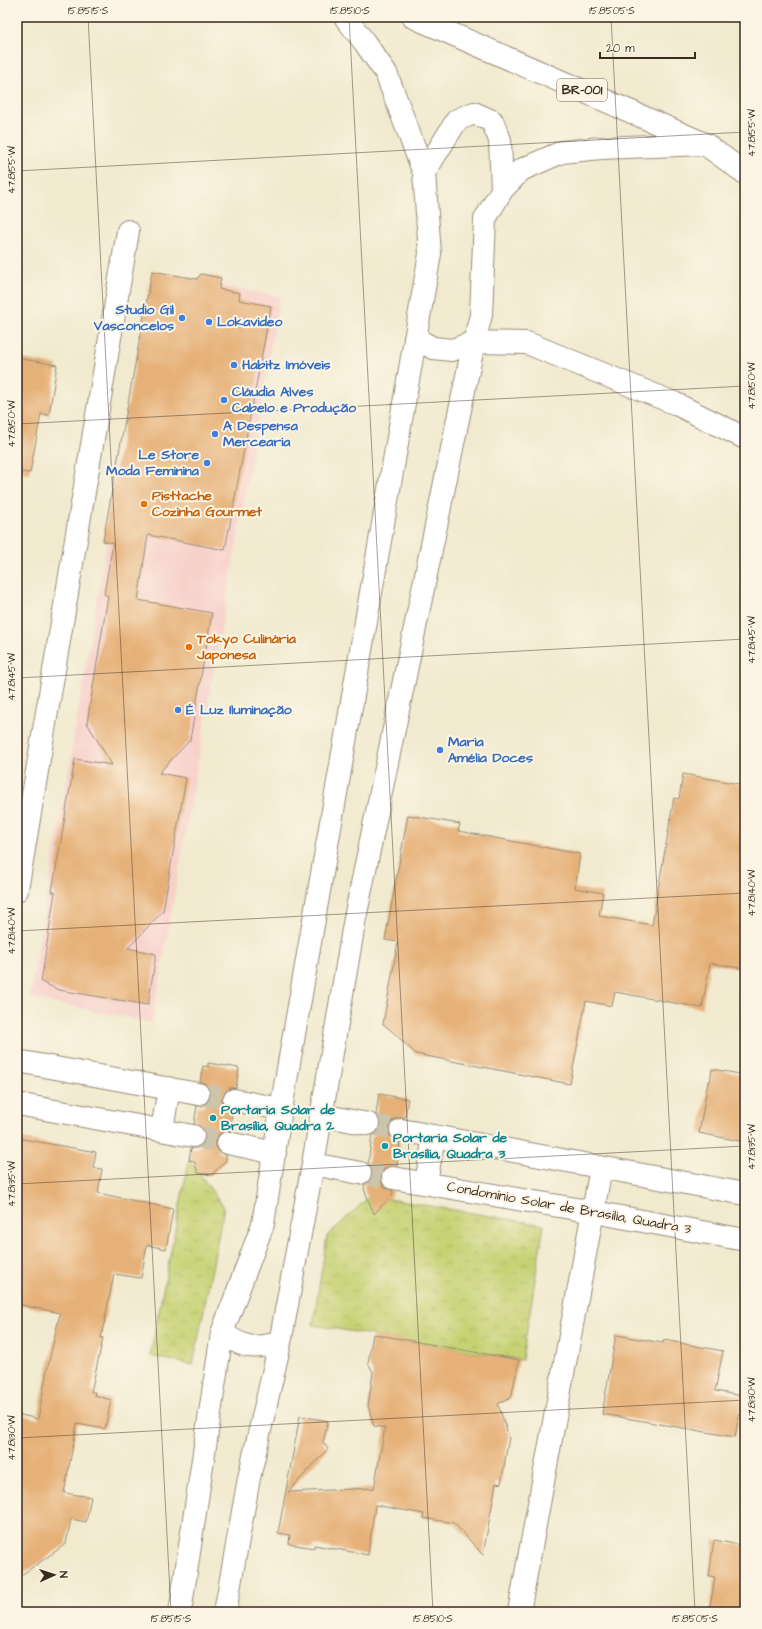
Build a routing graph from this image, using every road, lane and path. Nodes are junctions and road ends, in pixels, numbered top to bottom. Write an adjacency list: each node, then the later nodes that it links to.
1 (345, 17): 4 (main road)
2 (413, 17): 3 (main road, BR-001)
3 (705, 144): 5 (main road, BR-001); 6 (main road)
4 (424, 173): 6 (main road); 8 (main road)
5 (745, 173)
6 (502, 190): 9 (main road)
7 (128, 231): 11 (main road)
8 (415, 338): 9 (main road); 17 (main road)
9 (474, 342): 10 (main road); 18 (main road)
10 (745, 438)
11 (17, 890)
12 (17, 1061): 13 (main road)
13 (169, 1088): 14 (main road); 20 (main road)
14 (198, 1094)
15 (234, 1100): 17 (main road)
16 (17, 1104): 20 (main road)
17 (281, 1109): 25 (main road)
18 (321, 1115): 19 (main road); 26 (main road)
19 (368, 1124)
20 (162, 1130): 22 (main road)
21 (402, 1130): 23 (main road)
22 (193, 1136)
23 (434, 1136): 27 (main road); 30 (main road)
24 (228, 1143): 25 (main road)
25 (275, 1153): 34 (main road)
26 (313, 1164): 28 (main road); 35 (main road)
27 (601, 1168): 31 (main road); 32 (main road)
28 (360, 1173)
29 (393, 1178): 30 (main road, Condomínio Solar de Brasilia, Quadra 3)
30 (426, 1183): 32 (main road, Condomínio Solar de Brasilia, Quadra 3)
31 (745, 1194)
32 (594, 1212): 33 (main road, Condomínio Solar de Brasilia, Quadra 3); 38 (main road)
33 (745, 1240)
34 (222, 1333): 35 (main road); 36 (main road)
35 (280, 1343): 37 (main road)
36 (180, 1612)
37 (225, 1612)
38 (519, 1612)

